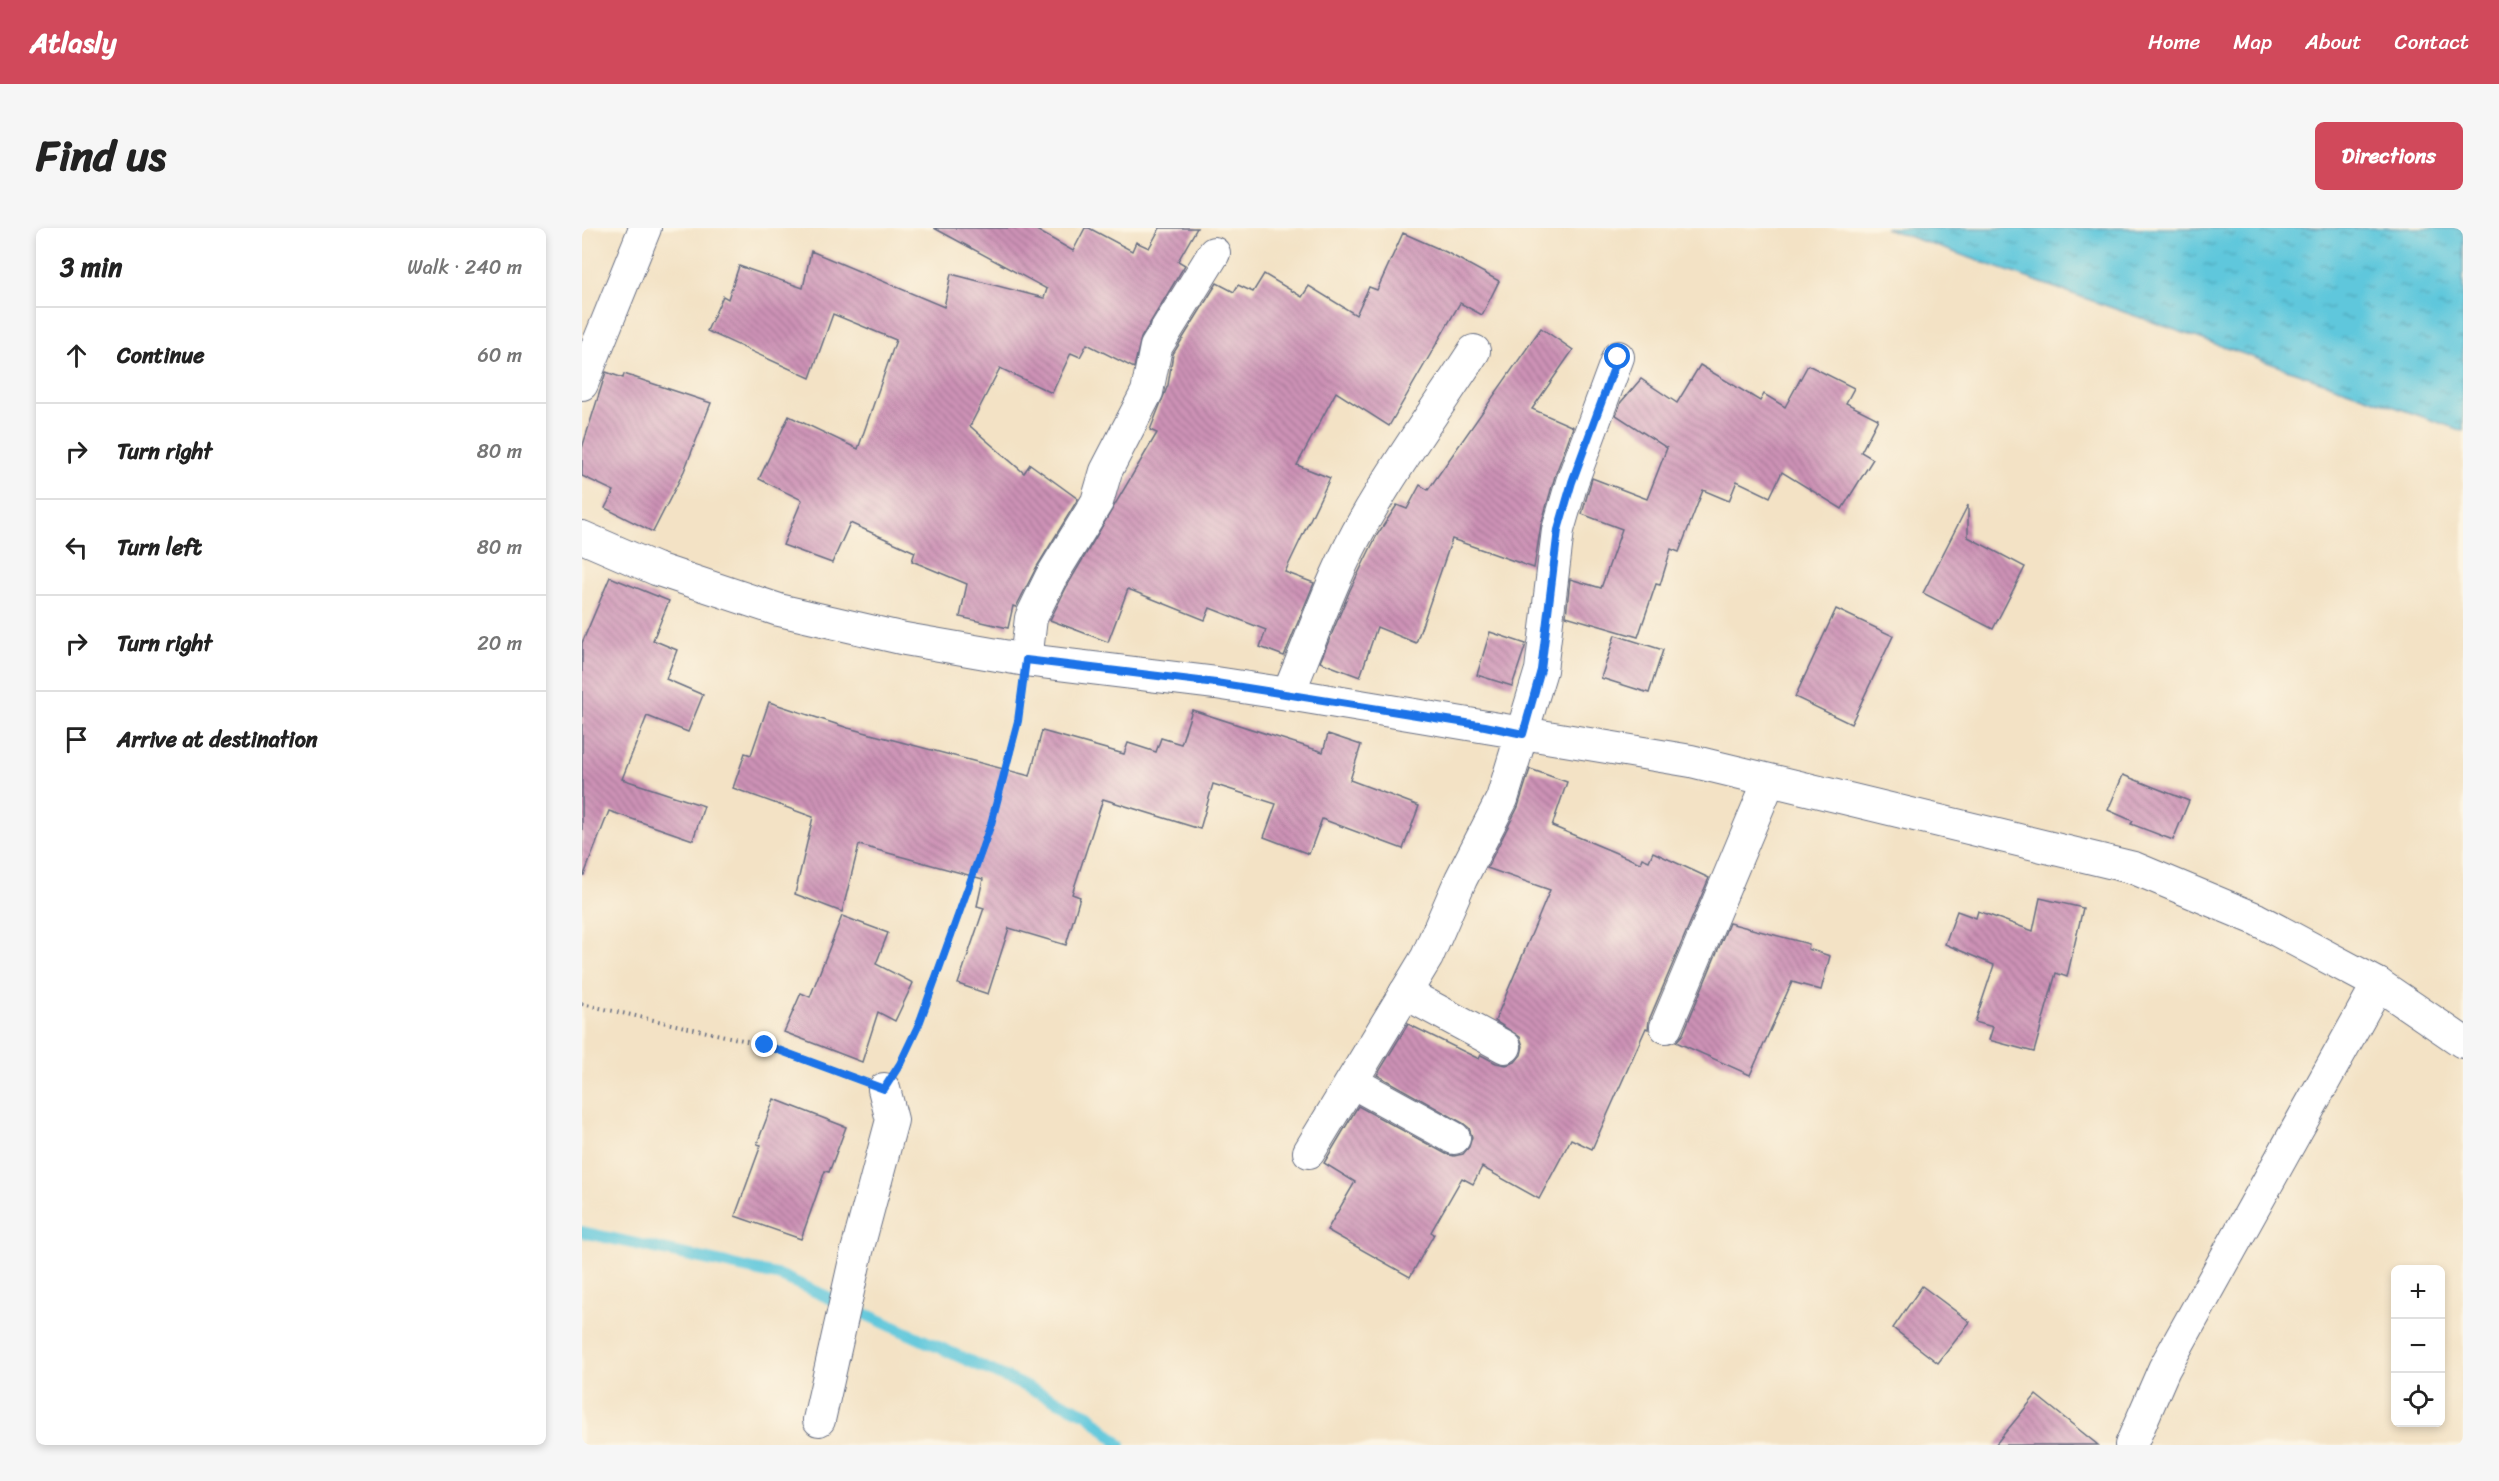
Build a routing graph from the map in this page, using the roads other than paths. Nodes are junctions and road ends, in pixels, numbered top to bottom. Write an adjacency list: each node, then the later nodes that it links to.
1 (645, 228): 5 (street)
2 (1214, 253): 7 (street)
3 (1474, 351): 8 (street)
4 (1618, 357): 9 (street)
5 (582, 384)
6 (582, 537): 7 (street)
7 (1026, 660): 8 (street)
8 (1288, 694): 9 (street)
9 (1523, 734): 10 (street); 12 (street)
10 (1770, 781): 11 (street); 13 (street)
11 (2378, 984): 14 (street); 21 (street)
12 (1405, 993): 15 (street); 16 (street)
13 (1666, 1027)
14 (2463, 1042)
15 (1505, 1047)
16 (1352, 1082): 18 (street); 19 (street)
17 (884, 1089): 20 (street)
18 (1454, 1138)
19 (1309, 1152)
20 (819, 1420)
21 (2131, 1445)

